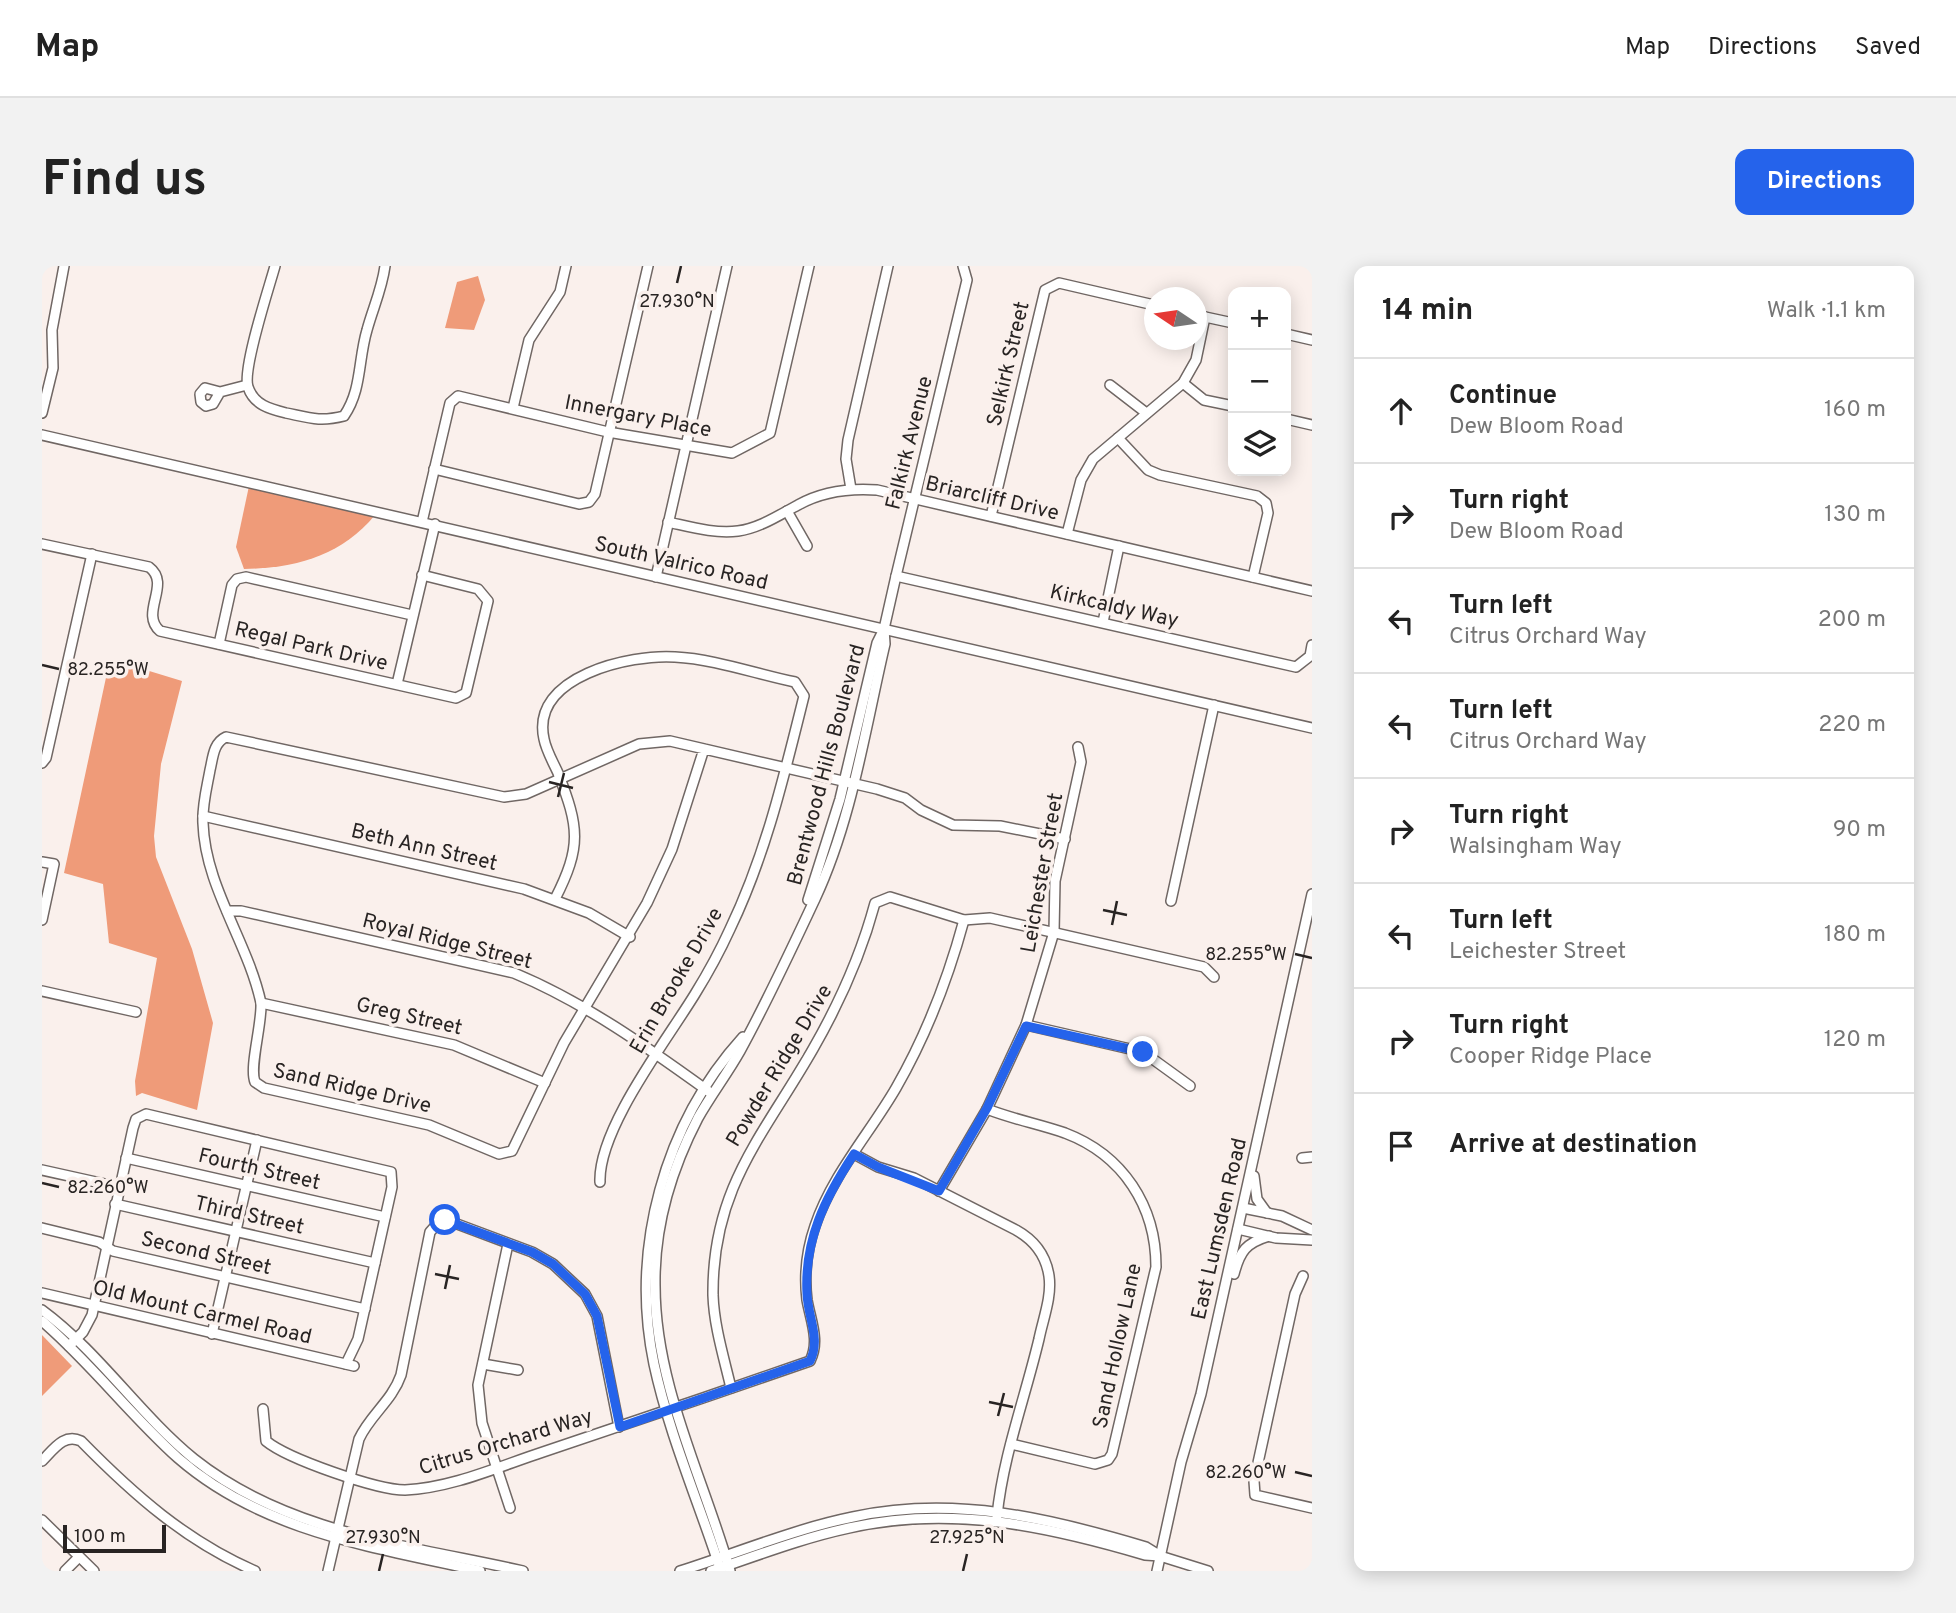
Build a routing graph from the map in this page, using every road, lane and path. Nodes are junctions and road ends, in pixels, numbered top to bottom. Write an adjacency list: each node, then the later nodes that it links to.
1 (64, 266): 23 (street)
2 (275, 266): 17 (street)
3 (385, 266): 17 (street)
4 (566, 266): 21 (street)
5 (648, 266): 26 (street)
6 (727, 266): 29 (street)
7 (809, 266): 29 (street, Innergary Place)
8 (888, 266): 31 (street)
9 (963, 266): 32 (street, Falkirk Avenue)
10 (1144, 303): 34 (street, Selkirk Street)
11 (1207, 317): 12 (street)
12 (1228, 322)
13 (1291, 335): 14 (street)
14 (1312, 340)
15 (1197, 350): 16 (street)
16 (1183, 383): 20 (street); 22 (street)
17 (247, 385): 19 (street)
18 (1110, 385): 22 (street)
19 (220, 392)
20 (1228, 405)
21 (513, 408): 26 (street, Innergary Place); 30 (street, Innergary Place)
22 (1145, 412): 28 (street)
23 (42, 414)
24 (1291, 420): 25 (street)
25 (1312, 425)
26 (608, 432): 29 (street, Innergary Place); 30 (street)
27 (42, 435): 35 (street, South Valrico Road)
28 (1118, 438): 38 (street); 46 (street)
29 (685, 445): 36 (street)
30 (434, 469): 35 (street, Innergary Place)
31 (851, 489): 32 (street, Briarcliff Drive); 33 (street, Briarcliff Drive)
32 (914, 499): 34 (street, Briarcliff Drive); 44 (street, Falkirk Avenue)
33 (787, 511): 36 (street, Briarcliff Drive); 41 (street)
34 (991, 516): 38 (street, Briarcliff Drive)
35 (422, 522): 37 (street, South Valrico Road)
36 (668, 522): 45 (street)
37 (435, 524): 43 (street); 45 (street, South Valrico Road)
38 (1068, 534): 40 (street, Briarcliff Drive)
39 (42, 544): 42 (street, Regal Park Drive)
40 (1119, 545): 46 (street, Briarcliff Drive); 49 (street)
41 (807, 546)
42 (92, 554): 51 (street, Regal Park Drive); 58 (street)
43 (422, 575): 48 (street); 53 (street, Regal Park Drive)
44 (896, 576): 49 (street, Kirkcaldy Way); 50 (street, Falkirk Avenue)
45 (656, 577): 50 (street, South Valrico Road)
46 (1253, 577): 47 (street, Briarcliff Drive)
47 (1312, 590)
48 (412, 615): 51 (street); 53 (street)
49 (1103, 622): 52 (street, Kirkcaldy Way)
50 (884, 629): 54 (street, South Valrico Road); 61 (street, Brentwood Hills Boulevard)
51 (219, 644): 53 (street, Regal Park Drive)
52 (1312, 645)
53 (397, 684)
54 (1214, 705): 55 (street, South Valrico Road); 67 (street)
55 (1312, 727)
56 (1078, 747): 63 (street, Leichester Street)
57 (704, 749): 59 (street, Sand Ridge Drive); 60 (street, Sand Ridge Drive); 72 (street, Sand Ridge Drive)
58 (42, 763)
59 (786, 768): 60 (street, Erin Brooke Drive); 61 (street, Sand Ridge Drive); 79 (street, Erin Brooke Drive)
60 (560, 779): 62 (street, Sand Ridge Drive); 66 (street, Erin Brooke Drive)
61 (848, 783): 63 (street, Sand Ridge Drive); 82 (street, Brentwood Hills Boulevard)
62 (203, 816): 66 (street, Beth Ann Street); 68 (street, Sand Ridge Drive)
63 (1065, 839): 71 (street, Leichester Street)
64 (42, 862): 69 (street)
65 (1312, 894): 87 (street, East Lumsden Road)
66 (555, 899): 72 (street, Beth Ann Street)
67 (1171, 901)
68 (228, 911): 75 (street, Sand Ridge Drive); 76 (street, Royal Ridge Street)
69 (42, 920)
70 (964, 920): 71 (street, Powder Ridge Drive); 85 (street, Citrus Orchard Way); 118 (street, Powder Ridge Drive)
71 (1054, 932): 73 (street, Powder Ridge Drive); 78 (street, Leichester Street)
72 (629, 937): 76 (street, Sand Ridge Drive)
73 (1214, 977)
74 (42, 991): 77 (street)
75 (261, 1003): 80 (street, Greg Street); 80 (street, Sand Ridge Drive)
76 (585, 1009): 79 (street, Royal Ridge Street); 80 (street, Sand Ridge Drive)
77 (136, 1013)
78 (1026, 1026): 81 (street); 83 (street, Leichester Street)
79 (656, 1054): 82 (street, Royal Ridge Street); 89 (street, Erin Brooke Drive)
80 (545, 1083)
81 (1190, 1086)
82 (709, 1091): 120 (street, Brentwood Hills Boulevard)
83 (987, 1108): 91 (street, Leichester Street); 122 (street, Sand Hollow Lane)
84 (257, 1140): 86 (street); 90 (street); 96 (street)
85 (854, 1154): 91 (street); 118 (street, Citrus Orchard Way)
86 (125, 1158): 90 (street, Fourth Street); 92 (street)
87 (1253, 1163): 94 (street, East Lumsden Road); 95 (street)
88 (42, 1170): 92 (street)
89 (600, 1182)
90 (246, 1185): 96 (street, Fourth Street); 100 (street)
91 (939, 1191): 122 (street)
92 (118, 1192): 93 (street)
93 (115, 1204): 100 (street, Third Street); 104 (street)
94 (1243, 1208): 95 (street); 98 (street, East Lumsden Road)
95 (1267, 1213): 99 (street)
96 (385, 1217): 105 (street)
97 (42, 1228): 104 (street, Second Street)
98 (1238, 1229): 101 (street); 112 (street, East Lumsden Road)
99 (1312, 1230)
100 (236, 1231): 105 (street, Third Street); 107 (street)
101 (1269, 1236): 102 (street); 112 (street)
102 (1312, 1240)
103 (508, 1244): 116 (street); 121 (street); 125 (street)
104 (107, 1247): 107 (street, Second Street); 109 (street)
105 (375, 1263): 110 (street)
106 (1303, 1276): 127 (street)
107 (226, 1277): 110 (street, Second Street); 114 (street)
108 (42, 1293): 109 (street, Old Mount Carmel Road)
109 (94, 1306): 114 (street, Old Mount Carmel Road); 115 (street)
110 (365, 1309): 114 (street, Old Mount Carmel Road)
111 (42, 1310): 115 (street)
112 (1219, 1314): 131 (street, East Lumsden Road)
113 (42, 1321): 115 (street)
114 (212, 1334)
115 (72, 1343): 130 (street)
116 (483, 1364): 117 (street); 124 (street)
117 (519, 1370)
118 (731, 1388): 120 (street, Citrus Orchard Way)
119 (263, 1409): 125 (street, Citrus Orchard Way)
120 (672, 1409): 121 (street, Citrus Orchard Way); 133 (street, Brentwood Hills Boulevard)
121 (620, 1427): 124 (street, Citrus Orchard Way)
122 (1011, 1444): 128 (street)
123 (42, 1461): 136 (street)
124 (496, 1467): 125 (street, Citrus Orchard Way); 126 (street)
125 (350, 1477): 130 (street)
126 (510, 1508)
127 (1312, 1508)
128 (997, 1516): 131 (street); 133 (street)
129 (42, 1520): 132 (street)
130 (337, 1533): 137 (street); 138 (street); 139 (street)
131 (1160, 1556): 141 (street, East Lumsden Road); 142 (street)
132 (79, 1558): 134 (street); 135 (street)
133 (722, 1566): 140 (street)
134 (65, 1571)
135 (94, 1571)
136 (256, 1571)
137 (328, 1571)
138 (480, 1571)
139 (523, 1571)
140 (680, 1571)
141 (1157, 1571)
142 (1208, 1571)

